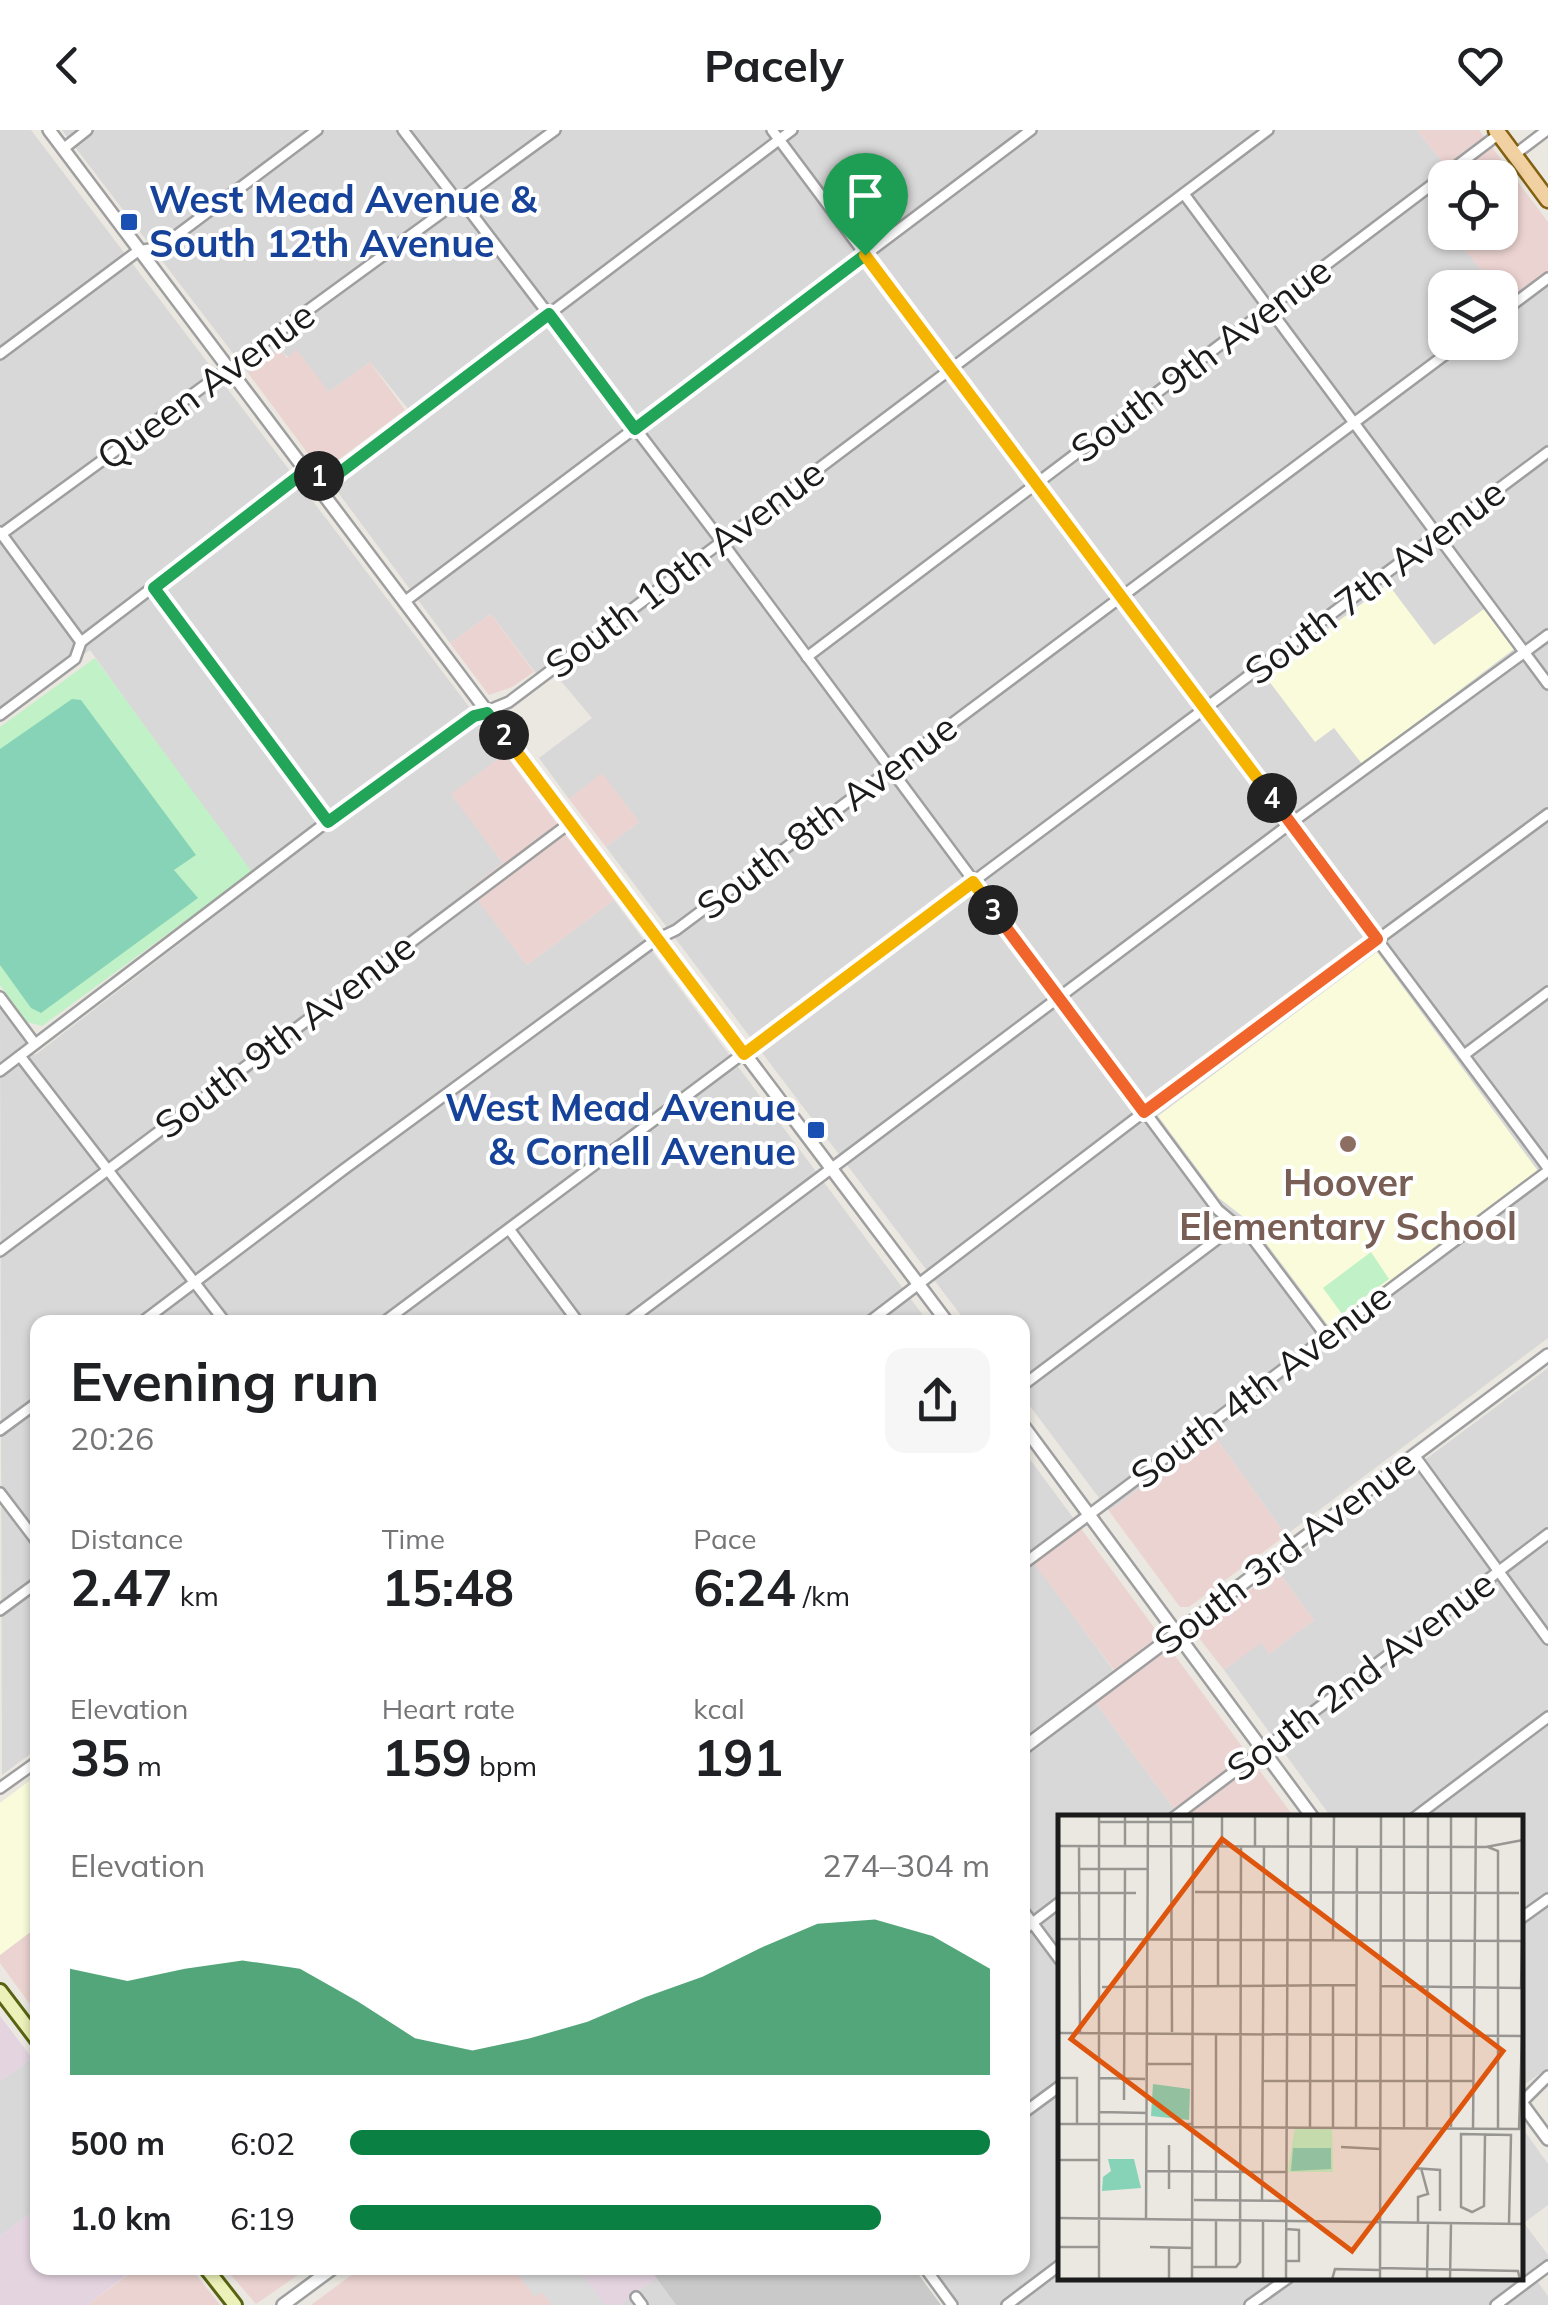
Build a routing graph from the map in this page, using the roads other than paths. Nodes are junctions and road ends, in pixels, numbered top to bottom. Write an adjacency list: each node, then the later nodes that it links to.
1 (49, 130): 13 (street)
2 (87, 130): 13 (street)
3 (317, 130): 18 (street)
4 (403, 130): 17 (street)
5 (555, 130): 17 (street, Queen Avenue)
6 (772, 130): 12 (street)
7 (792, 130): 12 (street)
8 (1031, 130): 19 (street)
9 (1268, 130): 15 (street, South 10th Avenue)
10 (1547, 130): 14 (street)
11 (1497, 132): 14 (main road); 22 (street, South 9th Avenue)
12 (779, 140): 19 (street); 23 (street)
13 (63, 148): 18 (street)
14 (1514, 155): 16 (main road)
15 (1184, 194): 22 (street); 26 (street, South 10th Avenue)
16 (1548, 200)
17 (459, 203): 23 (street); 27 (street, Queen Avenue)
18 (138, 251): 24 (street); 27 (street)
19 (865, 255): 26 (street); 29 (street)
20 (1548, 278): 21 (street)
21 (1518, 300)
22 (1268, 309): 28 (street); 32 (street, South 9th Avenue)
23 (549, 314): 29 (street); 31 (street)
24 (0, 354)
25 (1438, 360): 28 (street, South 8th Avenue)
26 (952, 367): 32 (street); 35 (street, South 10th Avenue)
27 (228, 370): 31 (street); 33 (street, Queen Avenue)
28 (1353, 424): 34 (street); 37 (street, South 8th Avenue)
29 (635, 429): 35 (street); 38 (street)
30 (1548, 452): 34 (street, South 7th Avenue)
31 (304, 472): 36 (street); 38 (street)
32 (1036, 484): 37 (street); 42 (street, South 9th Avenue)
33 (0, 534): 40 (street)
34 (1438, 535): 41 (street); 44 (street, South 7th Avenue)
35 (722, 542): 42 (street); 45 (street, South 10th Avenue)
36 (154, 588): 40 (street); 49 (street)
37 (1121, 595): 44 (street); 47 (street, South 8th Avenue)
38 (404, 602): 45 (street)
39 (1548, 635): 41 (street)
40 (82, 642): 46 (street)
41 (1524, 652): 43 (street); 51 (street)
42 (807, 657): 47 (street)
43 (1548, 684)
44 (1205, 709): 51 (street); 52 (street, South 7th Avenue)
45 (487, 713): 49 (street, South 10th Avenue); 50 (street)
46 (0, 716)
47 (891, 768): 52 (street); 53 (street, South 8th Avenue)
48 (1548, 814): 54 (street)
49 (328, 822): 58 (street, South 10th Avenue)
50 (571, 822): 53 (street); 64 (street, South 9th Avenue)
51 (1290, 823): 54 (street); 57 (street)
52 (973, 882): 57 (street); 59 (street, South 7th Avenue)
53 (657, 939): 59 (street); 70 (street, South 8th Avenue)
54 (1377, 939): 60 (street); 63 (street)
55 (1548, 992): 60 (street)
56 (0, 997): 58 (street)
57 (1060, 997): 63 (street); 65 (street)
58 (35, 1044): 61 (street, South 10th Avenue)
59 (744, 1054): 65 (street); 68 (street, South 7th Avenue)
60 (1464, 1055): 66 (street)
61 (20, 1056): 62 (street, South 10th Avenue); 64 (street)
62 (0, 1071)
63 (1144, 1112): 67 (street); 71 (street)
64 (108, 1170): 69 (street, South 9th Avenue); 70 (street)
65 (830, 1170): 71 (street); 76 (street)
66 (1548, 1170): 79 (street, South 4th Avenue)
67 (1236, 1225): 79 (street); 81 (street)
68 (509, 1229): 74 (street, South 7th Avenue); 75 (street)
69 (0, 1251)
70 (195, 1282): 72 (street, South 8th Avenue); 73 (street)
71 (918, 1285): 77 (street); 78 (street)
72 (151, 1315)
73 (220, 1315)
74 (393, 1315)
75 (573, 1315)
76 (636, 1315)
77 (879, 1315)
78 (942, 1315)
79 (1326, 1336): 87 (street, South 4th Avenue)
80 (1548, 1355): 85 (street, South 3rd Avenue)
81 (1030, 1380)
82 (30, 1408): 83 (street)
83 (0, 1430)
84 (1030, 1435): 87 (street)
85 (1414, 1455): 91 (street); 94 (street, South 3rd Avenue)
86 (0, 1492): 88 (street)
87 (1090, 1516): 90 (street, South 4th Avenue); 94 (street)
88 (30, 1532)
89 (1548, 1534): 91 (street, South 2nd Avenue)
90 (1030, 1560)
91 (1498, 1572): 95 (street); 98 (street, South 2nd Avenue)
92 (30, 1588): 93 (street)
93 (0, 1610)
94 (1177, 1633): 97 (street, South 3rd Avenue); 98 (street)
95 (1548, 1639)
96 (1548, 1717): 103 (street)
97 (1030, 1743)
98 (1264, 1749): 101 (street, South 2nd Avenue); 102 (street)
99 (30, 1766): 100 (street)
100 (0, 1788)
101 (1177, 1815)
102 (1311, 1815)
103 (1418, 1815)
104 (1548, 1898): 106 (street)
105 (1058, 1904): 108 (street)
106 (1523, 1917)
107 (1030, 1919): 108 (street)
108 (1033, 1923): 109 (street); 110 (street)
109 (1030, 1925)
110 (1058, 1957)
111 (0, 1991): 112 (main road)
112 (30, 2030)
113 (1548, 2076): 115 (street)
114 (1058, 2087): 117 (street)
115 (1523, 2100)
116 (1523, 2105): 118 (street)
117 (1030, 2108)
118 (1548, 2139)
119 (1548, 2266): 130 (street)
120 (1058, 2267): 128 (street)
121 (211, 2275): 125 (main road)
122 (324, 2275): 126 (street)
123 (929, 2275): 127 (street)
124 (1285, 2280): 129 (street)
125 (235, 2305)
126 (283, 2305)
127 (952, 2305)
128 (1007, 2305)
129 (1250, 2305)
130 (1496, 2305)

